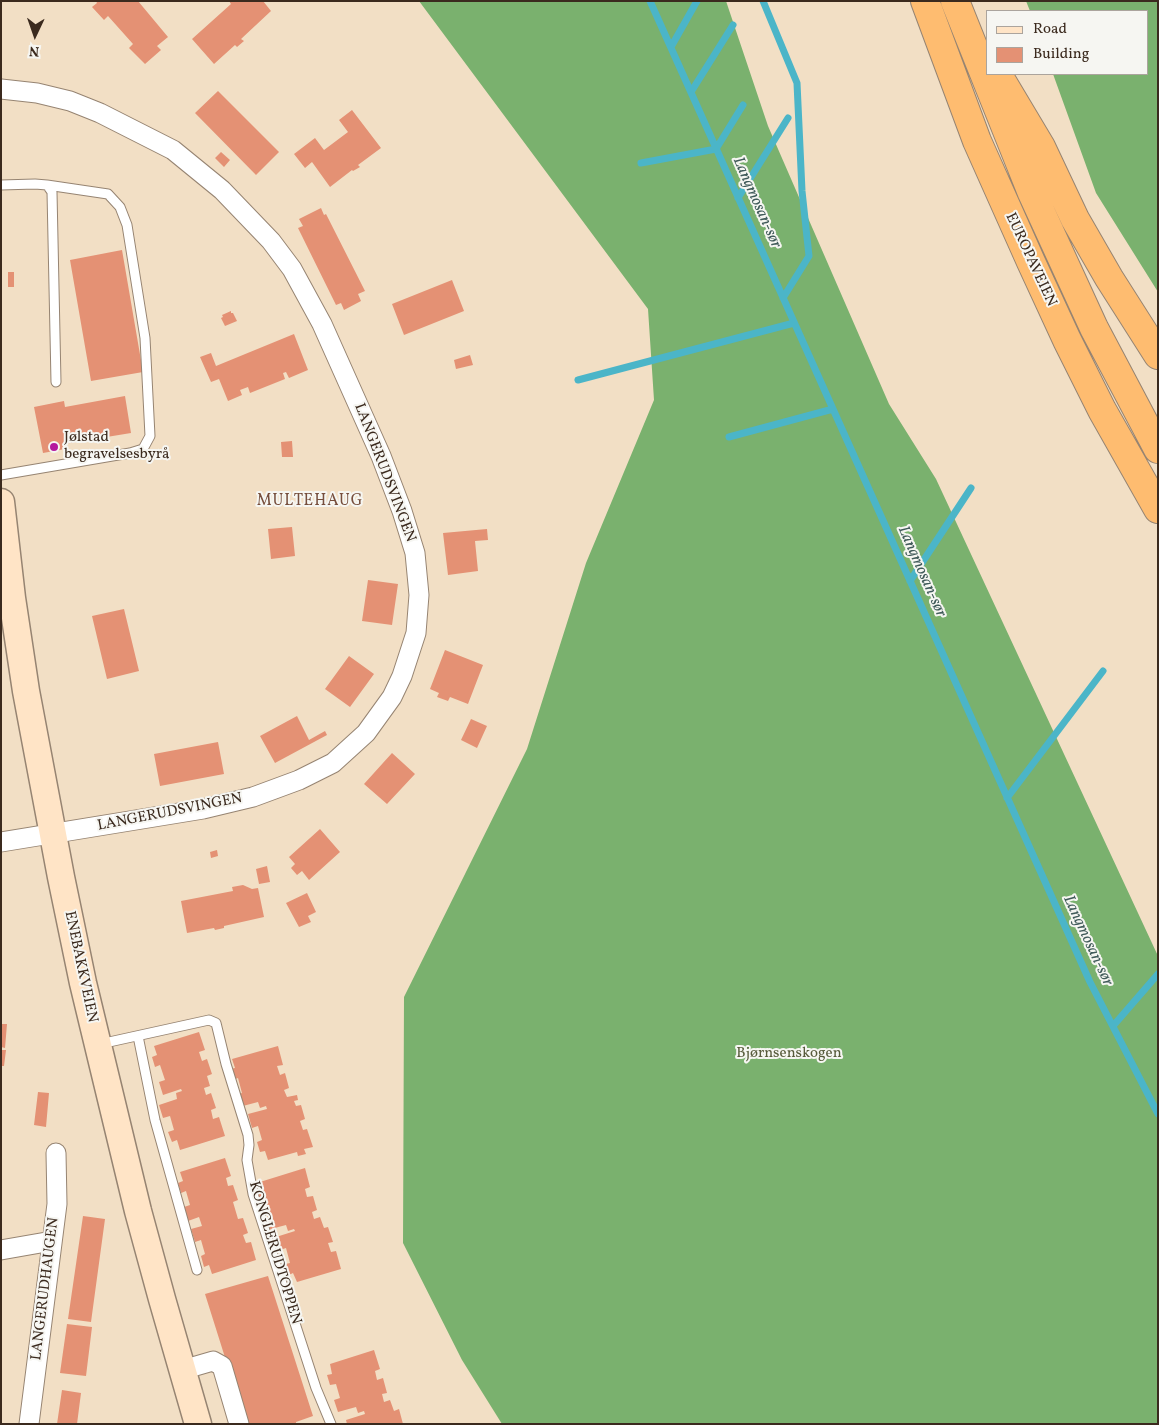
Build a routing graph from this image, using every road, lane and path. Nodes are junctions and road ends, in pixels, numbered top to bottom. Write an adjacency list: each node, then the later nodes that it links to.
1 (925, 1): 13 (highway, EUROPAVEIEN)
2 (955, 1): 3 (highway); 10 (highway, EUROPAVEIEN)
3 (986, 55)
4 (998, 75): 8 (highway)
5 (1, 89): 15 (street, LANGERUDSVINGEN)
6 (1, 185): 7 (lane)
7 (47, 185): 9 (lane); 11 (lane)
8 (1158, 356)
9 (56, 382)
10 (1158, 449)
11 (1, 475)
12 (1, 502): 14 (main road, ENEBAKKVEIEN)
13 (1158, 509)
14 (4, 560): 15 (main road, ENEBAKKVEIEN)
15 (53, 835): 16 (street, LANGERUDSVINGEN); 18 (main road, ENEBAKKVEIEN)
16 (1, 842)
17 (138, 1036): 18 (lane, KONGLERUDTOPPEN); 22 (lane); 27 (lane, KONGLERUDTOPPEN)
18 (97, 1045): 23 (main road, ENEBAKKVEIEN)
19 (56, 1153): 20 (street, LANGERUDHAUGEN)
20 (52, 1241): 21 (street); 24 (street, LANGERUDHAUGEN)
21 (1, 1250)
22 (197, 1270)
23 (182, 1370): 25 (main road, ENEBAKKVEIEN); 26 (street)
24 (29, 1424)
25 (198, 1424)
26 (239, 1424)
27 (331, 1424)

